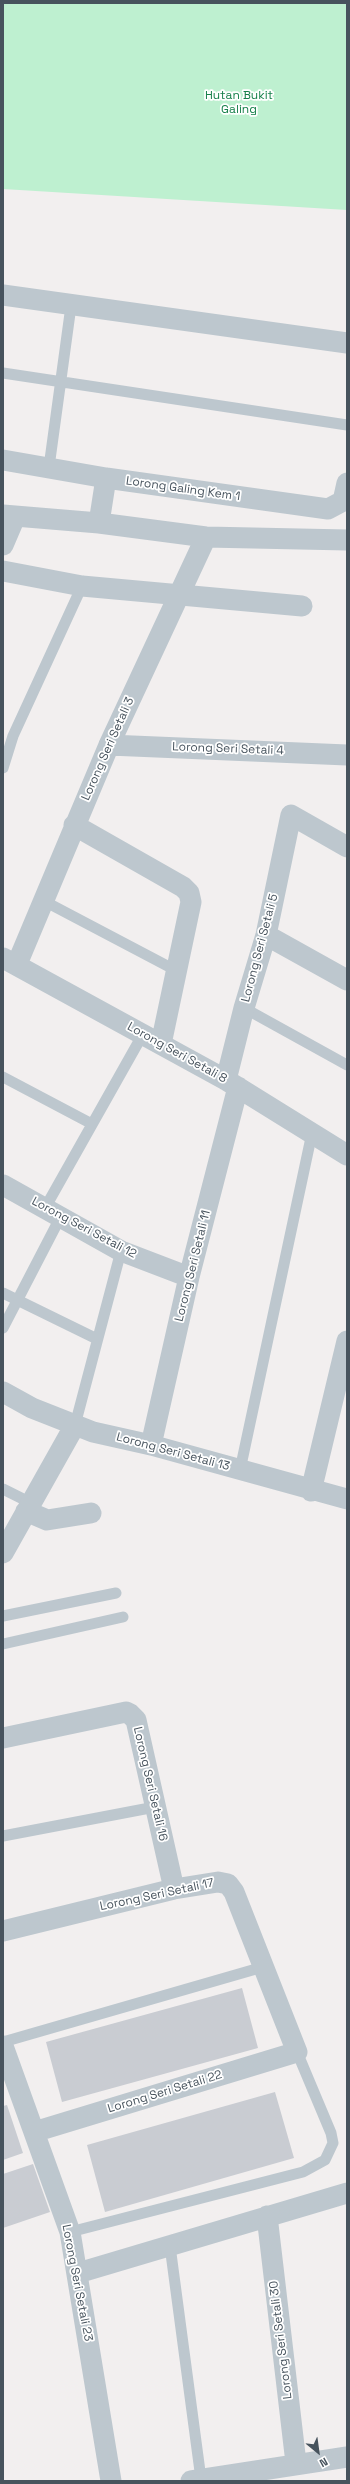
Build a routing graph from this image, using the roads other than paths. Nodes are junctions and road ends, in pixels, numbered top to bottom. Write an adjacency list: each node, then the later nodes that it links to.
1 (3, 295): 2 (street)
2 (71, 306): 3 (street); 5 (lane)
3 (347, 343)
4 (3, 373): 5 (lane)
5 (61, 383): 6 (lane); 8 (lane)
6 (347, 425)
7 (3, 460): 8 (street, Lorong Galing Kem 1)
8 (49, 467): 9 (street, Lorong Galing Kem 1)
9 (106, 478): 10 (street, Lorong Galing Kem 1); 12 (street)
10 (347, 483)
11 (9, 516): 12 (street); 15 (street)
12 (98, 523): 13 (street)
13 (206, 537): 14 (street); 18 (street, Lorong Seri Setali 3)
14 (347, 540)
15 (3, 545)
16 (3, 571): 17 (street)
17 (82, 586): 18 (street); 22 (lane)
18 (178, 595): 19 (street); 20 (street, Lorong Seri Setali 3)
19 (302, 606)
20 (109, 745): 21 (street, Lorong Seri Setali 4); 23 (street, Lorong Seri Setali 3)
21 (347, 755)
22 (3, 768)
23 (74, 825): 25 (street, Lorong Seri Setali 3); 28 (street)
24 (347, 847): 26 (street, Lorong Seri Setali 5)
25 (44, 901): 27 (street, Lorong Seri Setali 3); 28 (lane)
26 (266, 935): 29 (street); 30 (street, Lorong Seri Setali 5)
27 (10, 961): 31 (street, Lorong Seri Setali 8)
28 (177, 971): 31 (street)
29 (347, 980)
30 (244, 1008): 32 (lane); 34 (street, Lorong Seri Setali 5)
31 (152, 1039): 34 (street, Lorong Seri Setali 8); 35 (lane)
32 (347, 1065)
33 (3, 1077): 35 (lane)
34 (232, 1083): 36 (street, Lorong Seri Setali 8); 41 (street, Lorong Seri Setali 11)
35 (92, 1124): 39 (lane)
36 (312, 1133): 37 (street, Lorong Seri Setali 8); 50 (lane)
37 (347, 1155)
38 (3, 1185): 39 (street, Lorong Seri Setali 12)
39 (53, 1213): 40 (street, Lorong Seri Setali 12); 43 (lane)
40 (121, 1251): 41 (street, Lorong Seri Setali 12); 45 (lane)
41 (189, 1277): 49 (street, Lorong Seri Setali 11)
42 (3, 1293): 43 (lane)
43 (18, 1300): 44 (lane); 45 (lane)
44 (3, 1328)
45 (97, 1339): 48 (lane)
46 (347, 1341): 52 (street)
47 (3, 1392): 48 (street, Lorong Seri Setali 13)
48 (75, 1425): 49 (street, Lorong Seri Setali 13); 54 (street)
49 (151, 1445): 50 (street, Lorong Seri Setali 13)
50 (240, 1470): 52 (street, Lorong Seri Setali 13)
51 (3, 1489): 54 (lane)
52 (311, 1491): 53 (street, Lorong Seri Setali 13)
53 (347, 1499)
54 (29, 1507): 55 (street); 56 (street)
55 (91, 1512)
56 (3, 1553)
57 (116, 1594): 58 (lane)
58 (3, 1616)
59 (123, 1617): 60 (lane)
60 (3, 1644)
61 (3, 1738): 62 (street, Lorong Seri Setali 16)
62 (155, 1807): 63 (lane); 64 (street, Lorong Seri Setali 16)
63 (3, 1836)
64 (174, 1890): 65 (street, Lorong Seri Setali 17); 66 (street, Lorong Seri Setali 17)
65 (3, 1931)
66 (263, 1967): 67 (lane); 69 (street, Lorong Seri Setali 17)
67 (3, 2042)
68 (3, 2046): 70 (street, Lorong Seri Setali 23)
69 (296, 2052): 70 (street, Lorong Seri Setali 22); 73 (lane)
70 (34, 2132): 73 (street, Lorong Seri Setali 23)
71 (347, 2193): 72 (street)
72 (266, 2216): 74 (street); 77 (street, Lorong Seri Setali 30)
73 (70, 2232): 75 (street, Lorong Seri Setali 23)
74 (170, 2246): 75 (street); 78 (lane)
75 (78, 2273): 79 (street, Lorong Seri Setali 23)
76 (347, 2457): 77 (street)
77 (296, 2463): 78 (street)
78 (196, 2480)
79 (111, 2481)

